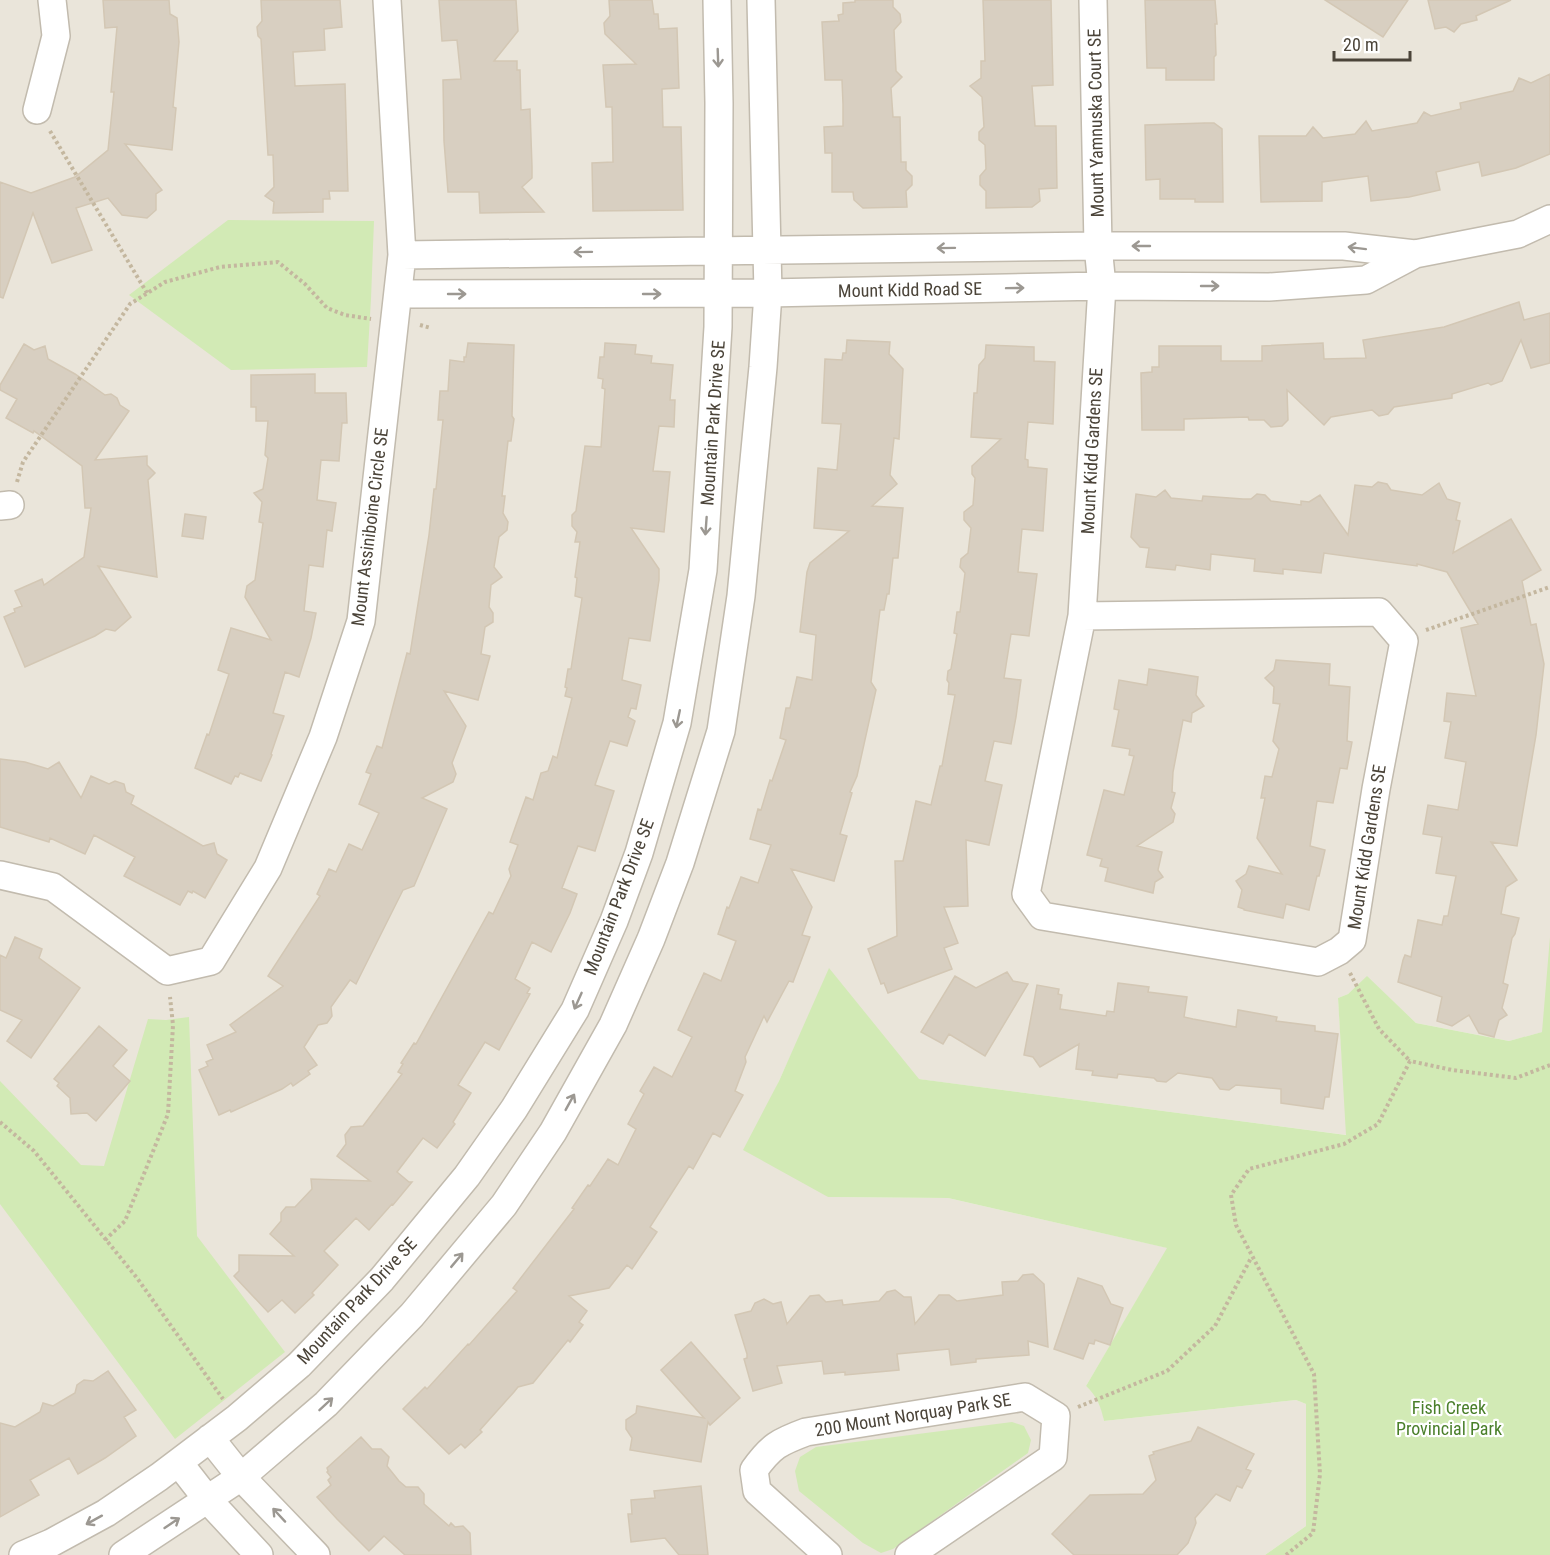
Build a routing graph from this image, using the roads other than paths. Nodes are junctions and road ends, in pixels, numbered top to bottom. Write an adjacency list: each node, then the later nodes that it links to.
1 (52, 0): 6 (street)
2 (387, 0): 12 (street, Mount Assiniboine Circle SE)
3 (717, 0): 9 (street, Mountain Park Drive SE, one-way to 9)
4 (761, 0): 10 (street)
5 (1093, 0): 8 (street, Mount Yamnuska Court SE)
6 (36, 110)
7 (1550, 219): 11 (street, Mount Kidd Road SE)
8 (1098, 246): 10 (street, Mount Kidd Road SE, one-way to 10); 11 (street, Mount Kidd Road SE, one-way to 8); 13 (street, Mount Yamnuska Court SE)
9 (719, 250): 10 (street, Mount Kidd Road SE); 12 (street, Mount Kidd Road SE, one-way to 12); 15 (street, Mountain Park Drive SE)
10 (768, 250): 14 (street)
11 (1415, 254): 13 (street, Mount Kidd Road SE, one-way to 11)
12 (402, 255): 16 (street, Mount Assiniboine Circle SE)
13 (1102, 286): 14 (street, Mount Kidd Road SE, one-way to 13); 17 (street, Mount Kidd Gardens SE)
14 (768, 293): 15 (street, Mount Kidd Road SE); 21 (street, one-way to 14)
15 (718, 294): 16 (street, Mount Kidd Road SE, one-way to 15); 19 (street, Mountain Park Drive SE, one-way to 19)
16 (397, 307): 18 (street, Mount Assiniboine Circle SE)
17 (1082, 616): 17 (street, Mount Kidd Gardens SE)
18 (0, 875)
19 (210, 1438): 20 (street, Mountain Park Drive SE); 21 (street)
20 (179, 1462): 22 (street); 23 (street, Mountain Park Drive SE, one-way to 23)
21 (241, 1477): 22 (street); 26 (street, one-way to 21)
22 (207, 1499): 24 (street, one-way to 22); 25 (street)
23 (23, 1555)
24 (123, 1555)
25 (259, 1555)
26 (316, 1555)
27 (828, 1555): 28 (street, 200 Mount Norquay Park SE)
28 (909, 1555)

